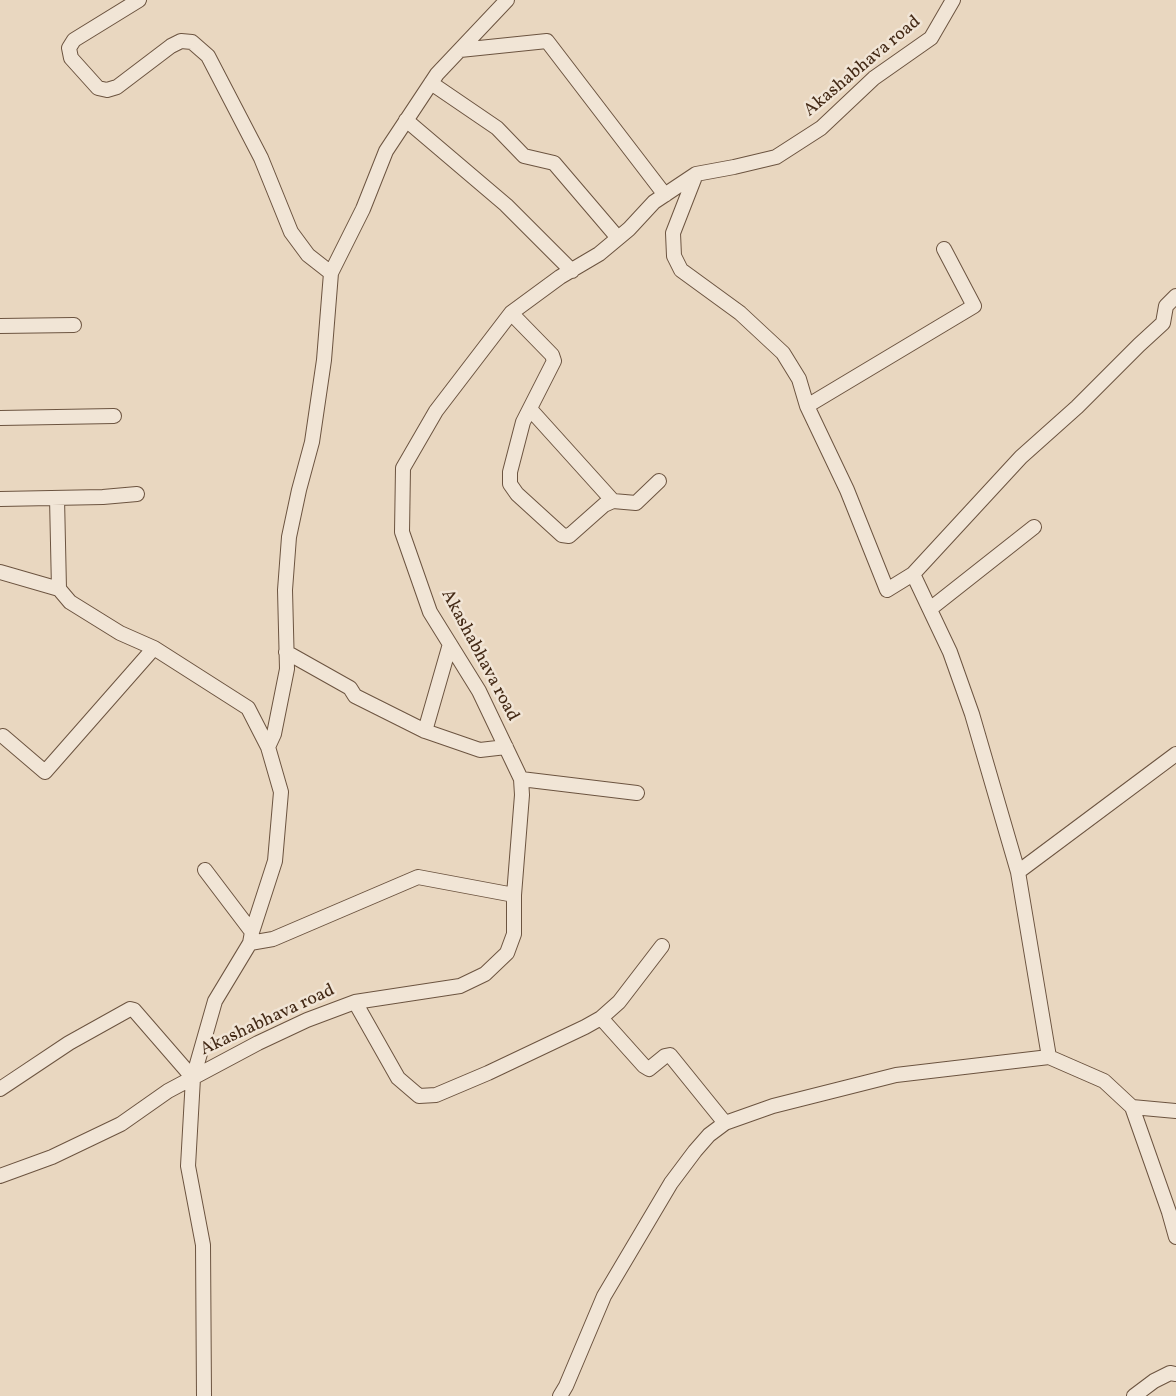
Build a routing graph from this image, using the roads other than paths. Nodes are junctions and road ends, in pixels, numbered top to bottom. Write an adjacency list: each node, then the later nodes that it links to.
1 (139, 0): 12 (street)
2 (507, 0): 4 (street)
3 (953, 0): 7 (street, Akashabhava road)
4 (460, 50): 5 (street); 8 (street)
5 (431, 83): 6 (street); 9 (street)
6 (406, 120): 11 (street); 12 (street)
7 (696, 174): 8 (street, Akashabhava road); 17 (street)
8 (665, 195): 9 (street, Akashabhava road)
9 (618, 238): 11 (street, Akashabhava road)
10 (944, 249): 17 (street)
11 (572, 271): 14 (street, Akashabhava road)
12 (331, 273): 33 (street)
13 (1176, 296): 28 (street)
14 (511, 312): 18 (street); 31 (street, Akashabhava road)
15 (74, 324): 16 (street)
16 (0, 326)
17 (807, 406): 28 (street)
18 (530, 410): 25 (street); 25 (street)
19 (114, 416): 20 (street)
20 (0, 418)
21 (659, 481): 25 (street)
22 (137, 494): 23 (street)
23 (57, 498): 24 (street); 29 (street)
24 (0, 499)
25 (613, 501)
26 (1034, 527): 30 (street)
27 (0, 572): 29 (street)
28 (913, 574): 30 (street)
29 (58, 589): 32 (street)
30 (930, 609): 42 (street)
31 (450, 644): 34 (street); 37 (street, Akashabhava road)
32 (154, 648): 35 (street); 36 (street)
33 (286, 652): 34 (street); 36 (street)
34 (425, 731): 37 (street)
35 (3, 736)
36 (268, 747): 44 (street)
37 (506, 747): 39 (street, Akashabhava road)
38 (1176, 754): 42 (street)
39 (521, 779): 40 (street); 43 (street, Akashabhava road)
40 (637, 793)
41 (205, 870): 44 (street)
42 (1018, 872): 48 (street)
43 (514, 895): 44 (street); 46 (street, Akashabhava road)
44 (251, 937): 49 (street)
45 (662, 946): 47 (street)
46 (355, 1002): 47 (street); 49 (street, Akashabhava road)
47 (601, 1018): 53 (street)
48 (1049, 1057): 51 (street); 53 (street)
49 (193, 1078): 50 (street); 54 (street, Akashabhava road); 57 (street)
50 (0, 1089)
51 (1132, 1107): 52 (street); 55 (street)
52 (1176, 1111)
53 (725, 1123): 58 (street)
54 (0, 1176)
55 (1176, 1237)
56 (1176, 1374): 59 (street)
57 (204, 1396)
58 (560, 1396)
59 (1134, 1396)

